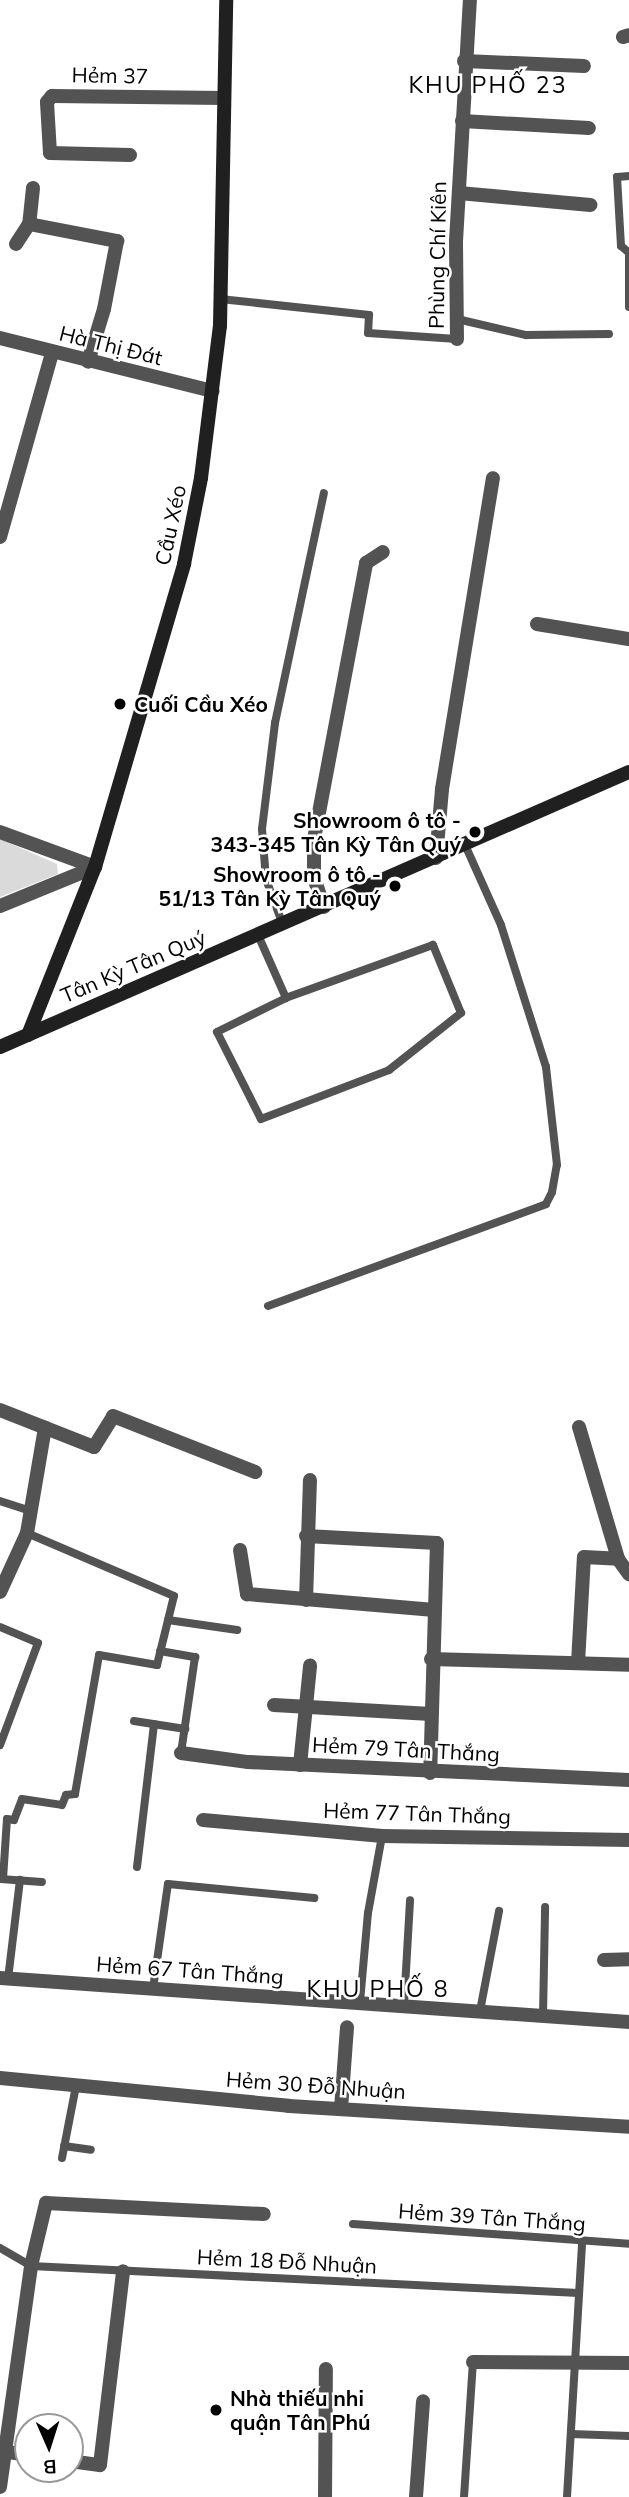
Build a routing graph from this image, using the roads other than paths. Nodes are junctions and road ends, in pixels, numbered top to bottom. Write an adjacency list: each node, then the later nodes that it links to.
1 (226, 0): 5 (street, Cầu Xéo)
2 (470, 0): 3 (street, Phùng Chí Kiên)
3 (464, 61): 4 (street); 6 (street, Phùng Chí Kiên)
4 (584, 66)
5 (224, 98): 8 (street, Hẻm 37); 16 (street, Cầu Xéo)
6 (462, 121): 7 (street); 11 (street, Phùng Chí Kiên)
7 (589, 128)
8 (131, 155)
9 (629, 176): 15 (lane)
10 (33, 188): 13 (street)
11 (458, 193): 12 (street); 18 (street, Phùng Chí Kiên)
12 (590, 205)
13 (29, 224): 14 (street); 23 (street)
14 (16, 244)
15 (629, 252): 17 (lane)
16 (220, 299): 21 (lane, Phùng Chí Kiên); 24 (street, Cầu Xéo)
17 (629, 307)
18 (457, 319): 19 (lane); 21 (street, Phùng Chí Kiên)
19 (609, 334)
20 (0, 338): 22 (street, Hà Thị Đát)
21 (457, 339)
22 (52, 353): 23 (street, Hà Thị Đát); 27 (street)
23 (88, 362): 24 (street, Hà Thị Đát)
24 (212, 391): 35 (street, Cầu Xéo)
25 (493, 478): 34 (street)
26 (324, 493): 38 (lane)
27 (0, 537)
28 (383, 552): 37 (street)
29 (537, 624): 30 (street)
30 (629, 639)
31 (629, 772): 33 (street, Tân Kỳ Tân Quý)
32 (0, 832): 35 (street)
33 (465, 845): 34 (street, Tân Kỳ Tân Quý); 43 (lane)
34 (436, 858): 37 (street, Tân Kỳ Tân Quý)
35 (95, 867): 36 (street); 41 (street, Cầu Xéo)
36 (0, 906)
37 (324, 907): 38 (street, Tân Kỳ Tân Quý)
38 (283, 925): 39 (street, Tân Kỳ Tân Quý)
39 (258, 935): 40 (lane); 41 (street, Tân Kỳ Tân Quý)
40 (286, 998): 40 (lane)
41 (28, 1035): 42 (street, Tân Kỳ Tân Quý)
42 (0, 1047)
43 (268, 1306)
44 (0, 1410): 46 (street)
45 (579, 1427): 54 (street)
46 (45, 1428): 47 (street); 50 (street)
47 (255, 1472)
48 (310, 1480): 52 (street)
49 (0, 1501): 50 (lane)
50 (30, 1511): 51 (street)
51 (27, 1533): 56 (street); 59 (lane)
52 (306, 1536): 57 (street); 58 (street)
53 (240, 1550): 57 (street)
54 (618, 1559): 55 (street); 64 (street)
55 (629, 1574)
56 (0, 1592)
57 (306, 1600): 58 (street)
58 (434, 1610): 63 (street)
59 (168, 1620): 61 (lane); 62 (lane)
60 (0, 1627): 73 (lane)
61 (237, 1630)
62 (160, 1651): 72 (lane); 78 (lane)
63 (431, 1659): 64 (street); 69 (street)
64 (578, 1663): 65 (street)
65 (629, 1665)
66 (310, 1666): 68 (street)
67 (274, 1705): 68 (street)
68 (308, 1708): 69 (street); 75 (street)
69 (431, 1714): 76 (street)
70 (134, 1721): 71 (lane)
71 (154, 1724): 72 (lane); 82 (lane)
72 (185, 1729): 74 (lane)
73 (0, 1745)
74 (181, 1753): 75 (street, Hẻm 79 Tân Thắng)
75 (300, 1765): 76 (street, Hẻm 79 Tân Thắng)
76 (430, 1773): 77 (street, Hẻm 79 Tân Thắng)
77 (629, 1780)
78 (4, 1818): 83 (lane)
79 (203, 1821): 80 (street, Hẻm 77 Tân Thắng)
80 (383, 1836): 81 (street, Hẻm 77 Tân Thắng); 94 (lane)
81 (629, 1840)
82 (137, 1867)
83 (2, 1879): 84 (lane)
84 (20, 1880): 85 (lane); 92 (lane)
85 (43, 1882)
86 (314, 1898): 93 (lane)
87 (410, 1900): 95 (lane)
88 (545, 1907): 97 (lane)
89 (499, 1911): 96 (lane)
90 (629, 1959): 91 (street)
91 (604, 1960)
92 (4, 1979): 93 (street, Hẻm 67 Tân Thắng)
93 (153, 1989): 94 (street, Hẻm 67 Tân Thắng)
94 (360, 2003): 95 (street, Hẻm 67 Tân Thắng)
95 (404, 2006): 96 (street, Hẻm 67 Tân Thắng)
96 (480, 2011): 97 (street, Hẻm 67 Tân Thắng)
97 (543, 2016): 98 (street, Hẻm 67 Tân Thắng)
98 (629, 2022)
99 (347, 2027): 102 (street)
100 (0, 2078): 101 (street, Hẻm 30 Đỗ Nhuận)
101 (76, 2085): 102 (street, Hẻm 30 Đỗ Nhuận); 104 (lane)
102 (341, 2109): 103 (street, Hẻm 30 Đỗ Nhuận)
103 (629, 2127)
104 (64, 2146): 105 (lane); 106 (lane)
105 (91, 2150)
106 (62, 2158)
107 (264, 2214): 112 (street)
108 (353, 2224): 109 (lane, Hẻm 39 Tân Thắng)
109 (582, 2241): 110 (lane, Hẻm 39 Tân Thắng); 114 (lane)
110 (629, 2244)
111 (0, 2248): 112 (lane, Hẻm 18 Đỗ Nhuận)
112 (31, 2266): 113 (lane, Hẻm 18 Đỗ Nhuận); 122 (street)
113 (123, 2271): 114 (lane, Hẻm 18 Đỗ Nhuận); 123 (street)
114 (578, 2292): 116 (lane)
115 (473, 2362): 116 (street); 127 (lane)
116 (575, 2362): 117 (street); 120 (lane)
117 (629, 2363)
118 (326, 2370): 125 (street)
119 (423, 2401): 126 (street)
120 (571, 2434): 121 (lane); 128 (lane)
121 (629, 2436)
122 (2, 2451): 124 (street)
123 (84, 2463)
124 (0, 2487)
125 (325, 2497)
126 (416, 2497)
127 (464, 2497)
128 (567, 2497)

